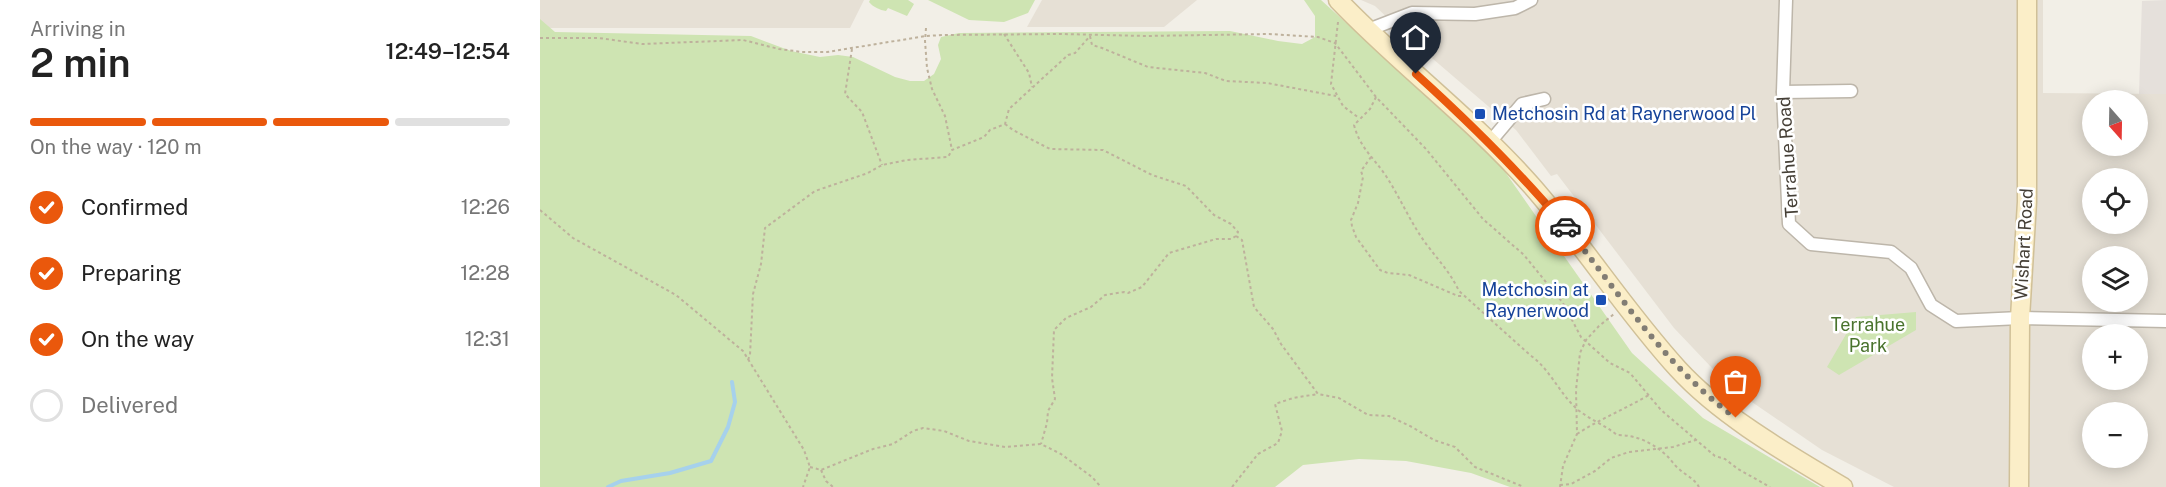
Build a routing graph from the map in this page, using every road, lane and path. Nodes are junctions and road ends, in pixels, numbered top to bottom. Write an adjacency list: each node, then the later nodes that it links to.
1 (1476, 0): 6 (street)
2 (1531, 0): 6 (street)
3 (1786, 0): 17 (street, Terrahue Road)
4 (2027, 0): 31 (main road, Wishart Road)
5 (1342, 4): 8 (main road); 13 (path)
6 (1475, 14): 8 (street)
7 (926, 28): 10 (path)
8 (1368, 30): 23 (main road)
9 (1004, 34): 10 (path); 11 (path); 15 (path)
10 (926, 36): 14 (path); 24 (path)
11 (1090, 36): 13 (path); 15 (path); 18 (path)
12 (540, 38): 14 (path)
13 (1335, 44): 18 (path); 19 (path)
14 (852, 49): 26 (path)
15 (1032, 87): 22 (path)
16 (1851, 91): 17 (street)
17 (1783, 92): 31 (street, Terrahue Road)
18 (1336, 96): 21 (path)
19 (1376, 96): 21 (path); 33 (path)
20 (1544, 99): 23 (street)
21 (1359, 118): 25 (path)
22 (1005, 123): 24 (path); 28 (path)
23 (1490, 142): 30 (main road)
24 (952, 150): 26 (path)
25 (1371, 157): 29 (path); 29 (path)
26 (882, 165): 34 (path)
27 (540, 210): 34 (path)
28 (1236, 236): 35 (path); 41 (path)
29 (1464, 296): 37 (path)
30 (1625, 305): 33 (path); 53 (main road)
31 (2020, 318): 32 (street, Terrahue Road); 54 (main road, Wishart Road)
32 (2166, 321)
33 (1586, 340): 36 (path); 37 (path)
34 (748, 360): 43 (path)
35 (1318, 394): 49 (path); 50 (path)
36 (1649, 395): 38 (path); 40 (path)
37 (1576, 408): 38 (path); 39 (path)
38 (1596, 422): 39 (path); 42 (path)
39 (1576, 434): 45 (path)
40 (1696, 440): 42 (path); 52 (path)
41 (1041, 444): 44 (path); 48 (path)
42 (1658, 449): 45 (path); 51 (path)
43 (810, 467): 44 (path); 46 (path)
44 (821, 470): 47 (path)
45 (1560, 486)
46 (803, 487)
47 (833, 487)
48 (1101, 487)
49 (1232, 487)
50 (1524, 487)
51 (1699, 487)
52 (1770, 487)
53 (1843, 487)
54 (2019, 487)

